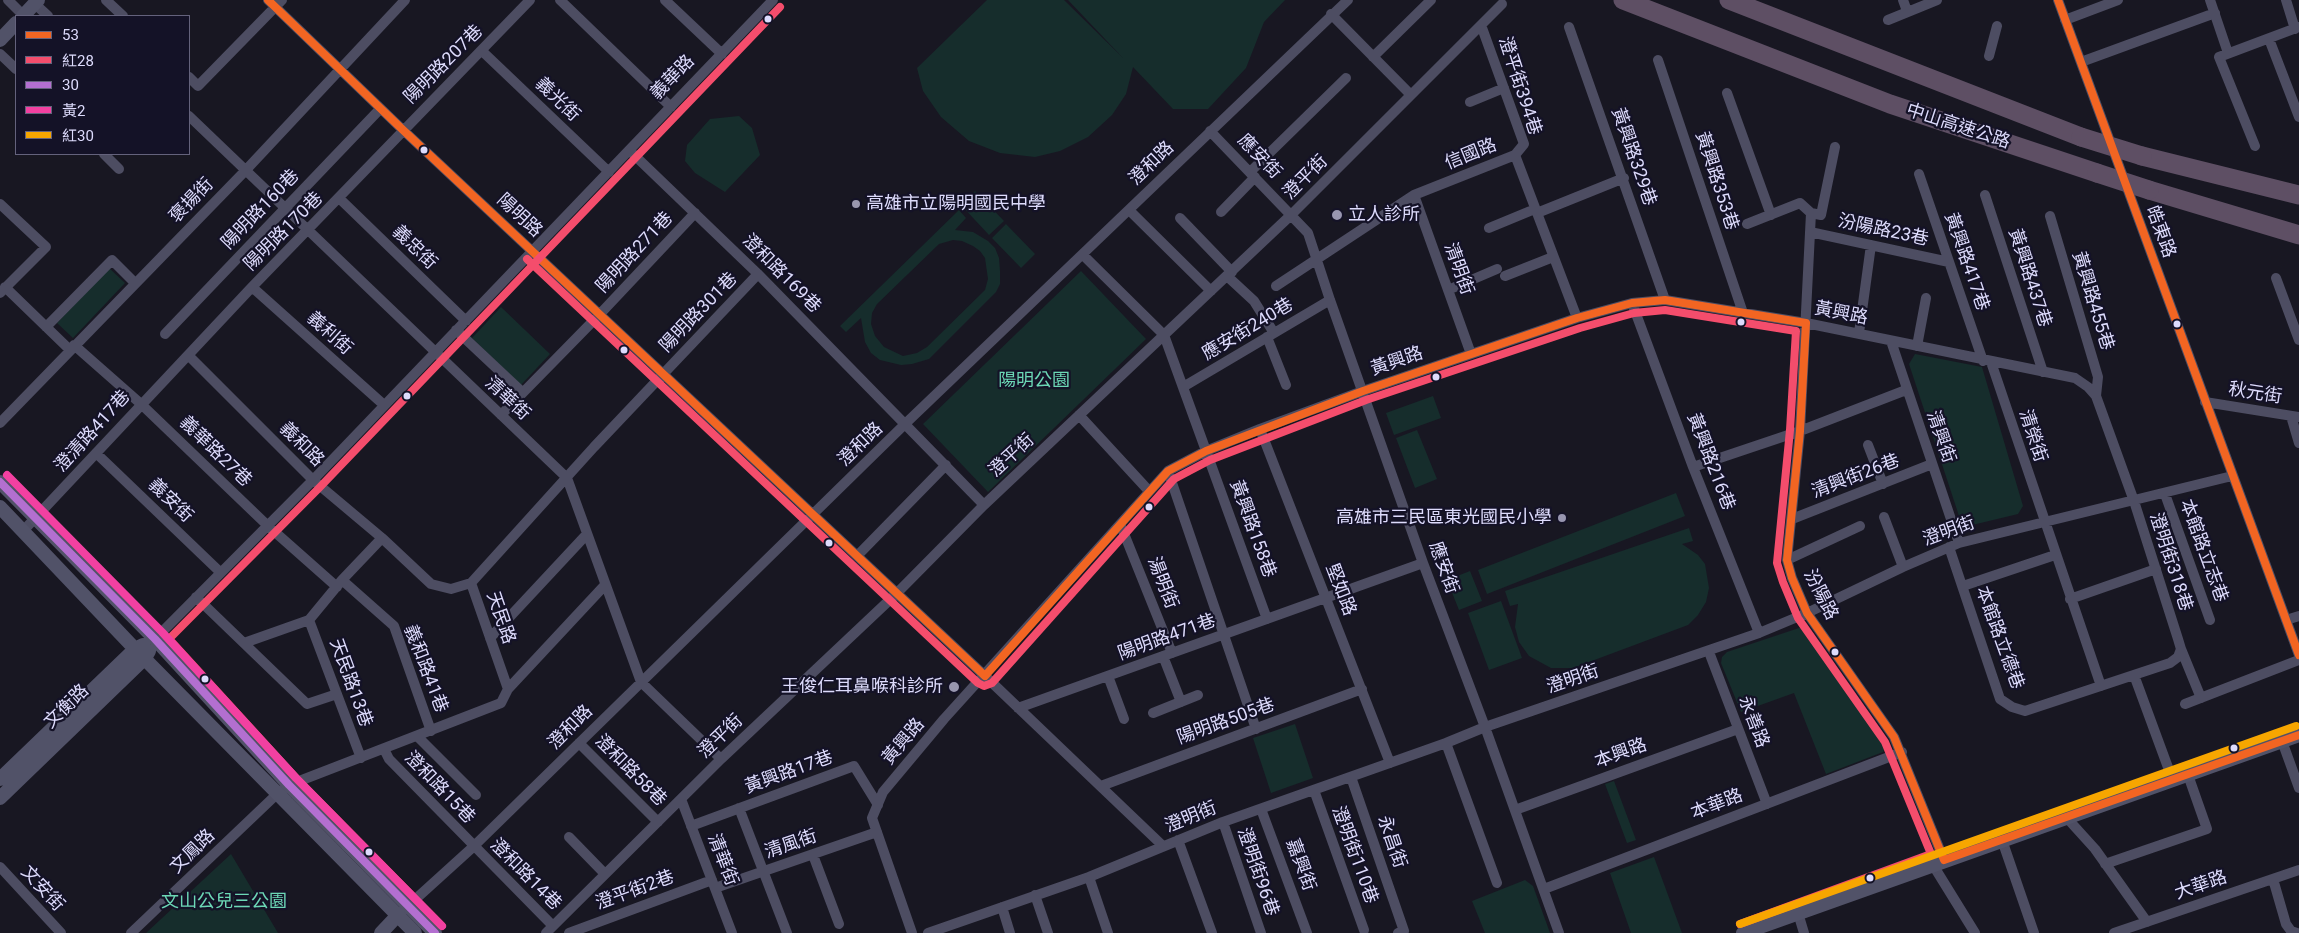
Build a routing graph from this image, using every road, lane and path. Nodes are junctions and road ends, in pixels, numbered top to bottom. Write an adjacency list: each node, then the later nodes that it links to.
1 (8, 0): 24 (street)
2 (106, 0): 27 (street)
3 (406, 0): 46 (street, 褒揚街)
4 (530, 0): 37 (street, 陽明路207巷)
5 (560, 0): 53 (street)
6 (665, 0): 40 (street)
7 (774, 0): 40 (street, 義華路)
8 (1348, 0): 23 (street, 澄和路)
9 (1431, 0): 42 (street)
10 (1623, 0): 89 (highway, 中山高速公路, bridge)
11 (1729, 0): 72 (highway, 中山高速公路, bridge)
12 (1903, 0): 21 (street)
13 (1937, 0): 21 (street)
14 (2058, 0): 29 (street, 皓東路)
15 (2118, 0): 29 (street)
16 (2210, 0): 22 (street)
17 (2286, 0): 34 (street)
18 (36, 2): 25 (main road); 26 (street)
19 (275, 2): 46 (street, 陽明路); 47 (street)
20 (1502, 4): 31 (street, 澄平街)
21 (1907, 12): 28 (street)
22 (2214, 13): 38 (street); 44 (street)
23 (1331, 14): 42 (street); 58 (street, 澄和路)
24 (19, 15)
25 (24, 15)
26 (47, 15)
27 (122, 15)
28 (1888, 20)
29 (2065, 20): 44 (street, 皓東路)
30 (15, 24): 36 (main road)
31 (1481, 25): 49 (street, 澄平街394巷); 51 (street, 澄平街)
32 (1997, 26): 41 (street)
33 (1569, 27): 69 (street, 黃興路329巷)
34 (2297, 28): 35 (street)
35 (2268, 38): 38 (street); 56 (street)
36 (0, 40)
37 (482, 51): 57 (street, 陽明路207巷); 66 (street, 義光街)
38 (2228, 53): 59 (street)
39 (0, 54): 45 (street)
40 (722, 54): 53 (street, 義華路)
41 (1989, 56)
42 (1373, 57): 51 (street)
43 (1658, 60): 109 (street, 黃興路353巷)
44 (2081, 62): 136 (street, 皓東路)
45 (15, 68)
46 (340, 70): 54 (street, 陽明路); 65 (street, 褒揚街)
47 (190, 78)
48 (1346, 78): 67 (street)
49 (1504, 88): 52 (street); 63 (street, 澄平街394巷)
50 (1727, 93): 82 (street)
51 (1411, 95): 81 (street, 澄平街)
52 (1470, 102)
53 (671, 107): 61 (street, 義華路)
54 (380, 109): 57 (street, 陽明路); 75 (street, 陽明路160巷)
55 (190, 117): 65 (street, 清華街)
56 (2299, 117)
57 (402, 130): 73 (street, 陽明路170巷); 91 (street, 陽明路)
58 (1210, 131): 67 (street, 應安街); 76 (street, 澄和路)
59 (2256, 146)
60 (1835, 147): 80 (street)
61 (630, 151): 66 (street, 義華路); 79 (street, 澄和路169巷)
62 (105, 155): 64 (street)
63 (1515, 155): 70 (street, 信國路); 77 (street, 信國路)
64 (119, 169)
65 (245, 171): 75 (street, 清華街); 99 (street, 褒揚街)
66 (609, 172): 91 (street, 義華路)
67 (1252, 174): 78 (street); 81 (street, 應安街)
68 (1919, 174): 95 (street, 黃興路417巷)
69 (1624, 178): 77 (street); 107 (street, 黃興路329巷)
70 (1414, 195): 94 (street, 信國路); 103 (street, 清明街)
71 (1985, 195): 128 (street, 黃興路437巷)
72 (2299, 195)
73 (340, 199): 87 (street, 陽明路170巷); 112 (street, 義忠街)
74 (0, 204): 102 (street)
75 (284, 208): 87 (street, 清華街); 116 (street, 陽明路160巷)
76 (1128, 210): 92 (street, 澄和路); 104 (street)
77 (1536, 211): 86 (street); 93 (street, 信國路)
78 (1221, 212)
79 (694, 213): 96 (street, 澄和路169巷); 110 (street, 陽明路271巷)
80 (1810, 213): 82 (street); 88 (street, 汾陽路)
81 (1291, 215): 94 (street, 應安街); 97 (street, 澄平街)
82 (1771, 215): 85 (street)
83 (2050, 216): 135 (street, 黃興路455巷)
84 (1180, 218): 97 (street)
85 (1747, 224)
86 (1489, 228)
87 (308, 231): 101 (street, 陽明路170巷); 124 (street, 清華街)
88 (1810, 232): 90 (street, 汾陽路23巷); 113 (street, 汾陽路)
89 (2299, 235)
90 (1871, 245): 95 (street, 汾陽路23巷); 117 (street)
91 (534, 252): 110 (street, 陽明路); 112 (street, 義華路)
92 (1083, 256): 118 (street); 143 (street, 澄和路)
93 (1553, 257): 103 (street); 111 (street, 信國路)
94 (1317, 260): 100 (street, 信國路); 106 (street, 應安街)
95 (1949, 262): 127 (street, 黃興路417巷)
96 (758, 274): 129 (street, 陽明路301巷); 143 (street, 澄和路169巷)
97 (1229, 274): 104 (street, 澄平街); 119 (street)
98 (2276, 278): 120 (street)
99 (135, 283): 114 (street); 123 (street, 褒揚街)
100 (1276, 286)
101 (252, 287): 126 (street, 陽明路170巷); 138 (street, 義利街)
102 (2, 290): 114 (street, 義華路27巷)
103 (1448, 290): 125 (street, 清明街)
104 (1211, 291): 118 (street, 澄平街)
105 (1926, 298): 122 (street)
106 (1330, 300): 119 (street, 應安街240巷); 133 (street, 應安街)
107 (1665, 300): 108 (street, 黃興路); 109 (street, 黃興路)
108 (1632, 303): 111 (street, 黃興路); 152 (street, 黃興路216巷)
109 (1743, 313): 113 (street, 黃興路)
110 (600, 314): 129 (street, 陽明路); 134 (street, 陽明路271巷)
111 (1577, 318): 125 (street, 黃興路)
112 (466, 321): 115 (street, 義華路)
113 (1806, 323): 117 (street, 黃興路); 145 (street, 汾陽路)
114 (46, 327): 123 (street, 義華路27巷)
115 (456, 330): 124 (street, 義華路); 134 (street)
116 (165, 334)
117 (1859, 334): 121 (street, 黃興路)
118 (1164, 335): 131 (street, 黃興路158巷); 140 (street, 澄平街)
119 (1271, 335): 130 (street); 131 (street, 應安街240巷)
120 (2299, 340)
121 (1891, 341): 122 (street, 黃興路); 132 (street, 清興街)
122 (1916, 346): 127 (street, 黃興路)
123 (72, 348): 137 (street, 義華路27巷); 142 (street, 褒揚街)
124 (434, 353): 138 (street, 義華路); 139 (street, 清華街)
125 (1471, 354): 133 (street, 黃興路)
126 (189, 356): 137 (street, 澄清路417巷); 156 (street, 義和路)
127 (1987, 362): 128 (street, 黃興路); 168 (street, 清榮街)
128 (2043, 372): 135 (street, 黃興路)
129 (663, 374): 155 (street, 天民路); 164 (street, 陽明路)
130 (1286, 385)
131 (1183, 388): 148 (street, 黃興路158巷)
132 (1906, 390): 145 (street); 150 (street, 清興街)
133 (1363, 391): 144 (street, 黃興路); 180 (street, 應安街)
134 (522, 392): 139 (street, 陽明路271巷)
135 (2096, 396): 161 (street, 黃興路)
136 (2205, 402): 141 (street, 秋元街); 154 (street, 皓東路)
137 (141, 404): 149 (street, 澄清路417巷); 169 (street, 義華路27巷)
138 (384, 404): 156 (street, 義華路)
139 (501, 415): 155 (street, 清華街)
140 (1079, 415): 159 (street); 162 (street, 澄平街)
141 (2295, 416): 146 (street)
142 (0, 423)
143 (905, 424): 151 (street, 澄和路169巷); 164 (street, 澄和路)
144 (1260, 429): 148 (street, 黃興路); 190 (street, 堅如路)
145 (1800, 431): 152 (street); 167 (street, 汾陽路)
146 (2299, 442)
147 (1868, 445): 158 (street)
148 (1206, 450): 153 (street, 黃興路); 194 (street, 黃興路158巷)
149 (96, 453): 166 (street, 澄清路417巷); 183 (street, 義安街)
150 (1932, 464): 158 (street, 清興街26巷); 175 (street, 清興街)
151 (946, 466): 162 (street, 澄和路169巷); 178 (street)
152 (1694, 467): 198 (street, 黃興路216巷)
153 (1168, 471): 159 (street, 黃興路); 199 (street)
154 (2232, 476): 160 (street, 澄明街); 197 (street, 皓東路)
155 (567, 478): 173 (street, 清華街); 184 (street, 天民路)
156 (313, 480): 169 (street, 義華路); 174 (street, 義和路)
157 (0, 482): 166 (main road)
158 (1883, 484): 167 (street, 清興街26巷)
159 (1149, 491): 170 (street, 黃興路)
160 (2165, 494): 161 (street, 澄明街); 196 (street, 本館路立志巷)
161 (2134, 501): 168 (street, 澄明街); 182 (street, 澄明街318巷)
162 (984, 505): 188 (street, 澄平街)
163 (0, 507): 172 (main road)
164 (813, 514): 178 (street, 陽明路); 212 (street, 澄和路)
165 (1884, 517): 181 (street)
166 (36, 519): 172 (street, 澄清路417巷); 201 (main road)
167 (1792, 519): 179 (street, 汾陽路)
168 (2043, 521): 175 (street, 澄明街); 177 (street)
169 (267, 524): 183 (street, 義華路); 185 (street, 義華路27巷)
170 (1121, 526): 206 (street, 湯明街); 210 (street, 黃興路)
171 (1860, 526): 179 (street)
172 (23, 531): 205 (main road)
173 (587, 534): 186 (street, 清華街); 200 (street)
174 (382, 538): 184 (street, 義和路); 185 (street)
175 (1959, 543): 176 (street, 澄明街)
176 (1949, 547): 181 (street, 澄明街); 187 (street, 本館路立德巷)
177 (2055, 555): 187 (street); 191 (street)
178 (857, 556): 188 (street, 陽明路)
179 (1787, 560): 192 (street, 汾陽路)
180 (1423, 563): 190 (street, 陽明路471巷); 224 (street, 應安街)
181 (1903, 567): 192 (street, 澄明街)
182 (2156, 569): 191 (street); 203 (street, 澄明街318巷)
183 (220, 572): 189 (street, 義華路)
184 (471, 583): 200 (street, 天民路)
185 (339, 584): 195 (street); 227 (street, 義和路41巷)
186 (605, 585): 212 (street, 清華街); 214 (street)
187 (1963, 586): 213 (street, 本館路立德巷)
188 (897, 593): 210 (street, 陽明路); 236 (street, 澄平街)
189 (196, 596): 201 (street, 義華路); 202 (street)
190 (1326, 598): 194 (street, 陽明路471巷); 215 (street, 堅如路)
191 (2070, 599): 213 (street)
192 (1807, 614): 198 (street, 澄明街); 234 (street, 汾陽路)
193 (2299, 616): 197 (street)
194 (1267, 619): 199 (street, 陽明路471巷)
195 (309, 620): 202 (street); 216 (street, 天民路13巷)
196 (2210, 620)
197 (2286, 620): 207 (street, 皓東路)
198 (1759, 633): 204 (street, 澄明街)
199 (1223, 634): 206 (street, 陽明路471巷); 225 (street)
200 (490, 638): 214 (street, 天民路)
201 (155, 639): 205 (main road, 義華路); 242 (main road)
202 (244, 643): 216 (street)
203 (2181, 649): 209 (street, 本館路立德巷); 218 (street)
204 (1709, 652): 224 (street, 澄明街); 226 (street, 永善路)
205 (140, 653): 240 (main road, 文衡路); 246 (main road); 248 (main road, 文衡路)
206 (1168, 655): 211 (street, 陽明路471巷); 219 (street, 湯明街)
207 (2299, 655)
208 (2299, 660): 218 (street)
209 (2134, 675): 213 (street, 本館路立德巷); 241 (street)
210 (985, 676): 221 (street, 陽明路); 251 (street, 黃興路)
211 (1108, 676): 221 (street, 陽明路471巷); 223 (street)
212 (641, 682): 231 (street, 澄和路); 236 (street, 清華街)
213 (2100, 686)
214 (508, 689): 227 (street)
215 (1362, 690): 225 (street, 陽明路505巷); 237 (street, 堅如路)
216 (337, 694): 235 (street, 天民路13巷)
217 (1198, 695): 219 (street)
218 (2201, 698): 220 (street)
219 (1181, 702): 222 (street)
220 (2185, 704)
221 (1018, 708): 243 (street, 陽明路)
222 (1152, 713)
223 (1124, 719)
224 (1485, 727): 232 (street, 澄明街); 254 (street, 應安街)
225 (1256, 728): 243 (street, 陽明路505巷)
226 (1738, 729): 250 (street, 永善路); 254 (street, 本興路)
227 (432, 731): 229 (street)
228 (2299, 735): 230 (main road)
229 (417, 736): 233 (street); 247 (street)
230 (2282, 741): 238 (main road); 244 (street)
231 (579, 743): 256 (street, 澄和路58巷); 264 (street, 澄和路)
232 (1446, 743): 237 (street, 澄明街); 274 (street)
233 (384, 749): 235 (street); 264 (street, 澄和路15巷)
234 (1902, 752): 250 (street, 本華路); 266 (street, 汾陽路)
235 (361, 758): 242 (street)
236 (721, 759): 249 (street, 澄平街)
237 (1390, 763): 239 (street, 澄明街)
238 (2188, 775): 241 (main road); 267 (street)
239 (1352, 777): 245 (street, 澄明街); 301 (street, 永昌街)
240 (0, 778)
241 (2172, 781): 255 (main road)
242 (289, 784): 246 (street); 279 (main road)
243 (1101, 786): 263 (street, 陽明路)
244 (2299, 788)
245 (1314, 790): 253 (street, 澄明街); 284 (street, 澄明街110巷)
246 (277, 794): 279 (main road); 286 (street, 文鳳路)
247 (476, 795)
248 (0, 798)
249 (681, 799): 256 (street, 澄平街); 258 (street, 清華街)
250 (1767, 804): 276 (street, 本華路)
251 (878, 806): 252 (street, 黃興路17巷); 259 (street, 黃興路)
252 (740, 808): 258 (street, 黃興路17巷); 270 (street)
253 (1261, 809): 257 (street, 澄明街); 300 (street, 嘉興街)
254 (1515, 810): 276 (street, 應安街)
255 (2066, 817): 262 (main road); 267 (street)
256 (658, 822): 271 (street, 澄平街)
257 (1223, 822): 261 (street, 澄明街); 299 (street, 澄明街96巷)
258 (691, 826): 275 (street, 清華街)
259 (877, 832): 265 (street, 清風街); 293 (street, 黃興路)
260 (569, 837): 271 (street)
261 (1178, 840): 263 (street, 澄明街); 298 (street)
262 (2002, 840): 266 (main road); 306 (street)
263 (1163, 846): 272 (street, 澄明街)
264 (473, 847): 279 (street, 澄和路); 283 (street, 澄和路14巷)
265 (813, 855): 270 (street, 清風街); 282 (street)
266 (1938, 862): 280 (main road); 305 (street, 汾陽路)
267 (2106, 864): 281 (street)
268 (0, 867): 285 (street, 文安街)
269 (2299, 870): 273 (street, 大華路)
270 (764, 871): 275 (street, 清風街); 292 (street)
271 (605, 874): 283 (street, 澄平街)
272 (1089, 877): 277 (street, 澄明街); 297 (street)
273 (2272, 879): 281 (street, 大華路); 308 (street)
274 (1497, 883)
275 (713, 884): 290 (street, 澄平街2巷); 291 (street, 清華街)
276 (1544, 889): 302 (street, 應安街)
277 (1035, 896): 278 (street, 澄明街); 296 (street)
278 (1002, 907): 294 (street, 澄明街); 295 (street)
279 (403, 911): 287 (main road); 288 (main road); 289 (main road)
280 (1798, 913): 303 (main road); 304 (street)
281 (2147, 922): 307 (street, 大華路)
282 (839, 924)
283 (550, 929)
284 (1364, 930)
285 (61, 933)
286 (130, 933)
287 (381, 933)
288 (415, 933)
289 (435, 933)
290 (569, 933)
291 (732, 933)
292 (787, 933)
293 (912, 933)
294 (928, 933)
295 (1010, 933)
296 (1048, 933)
297 (1108, 933)
298 (1212, 933)
299 (1261, 933)
300 (1307, 933)
301 (1398, 933)
302 (1559, 933)
303 (1742, 933)
304 (1804, 933)
305 (1975, 933)
306 (2034, 933)
307 (2114, 933)
308 (2297, 933)

